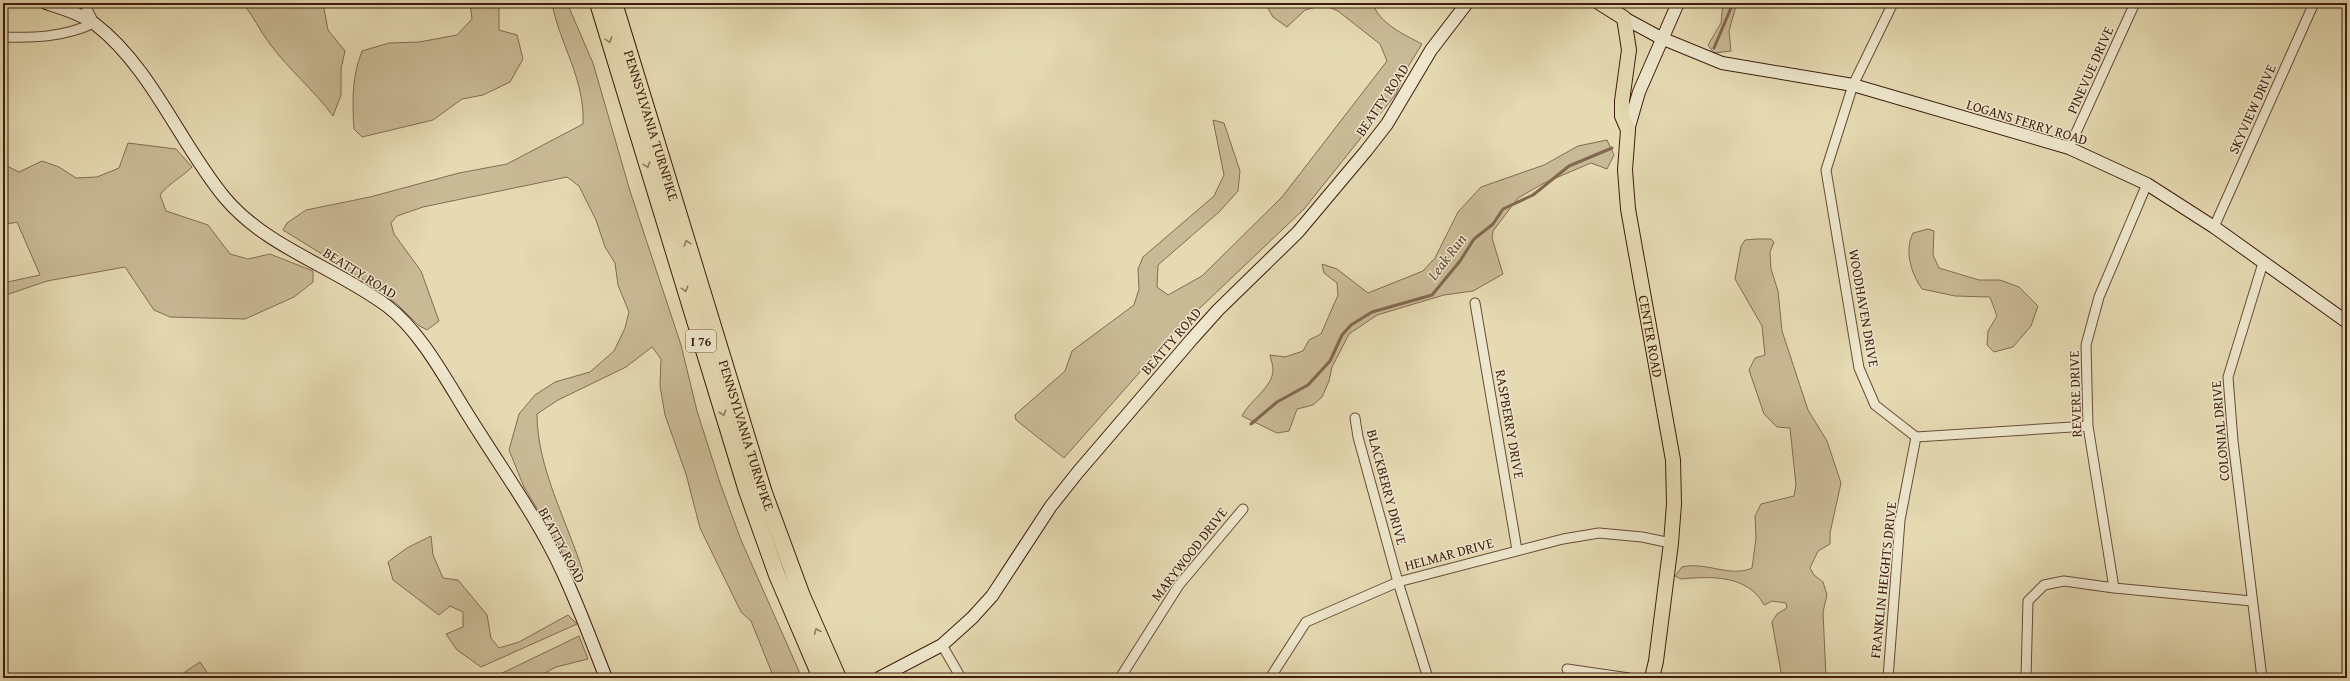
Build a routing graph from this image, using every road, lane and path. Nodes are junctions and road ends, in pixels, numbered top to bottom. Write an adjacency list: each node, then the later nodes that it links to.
1 (46, 3): 12 (street, BEATTY ROAD)
2 (84, 3): 12 (street)
3 (598, 3): 34 (highway, PENNSYLVANIA TURNPIKE / I 76, one-way to 34)
4 (614, 3): 34 (highway, PENNSYLVANIA TURNPIKE / I 76, one-way to 4)
5 (1467, 3): 32 (street, BEATTY ROAD)
6 (1600, 3): 11 (main road)
7 (1678, 3): 14 (street, CENTER ROAD)
8 (1893, 3): 15 (street, WOODHAVEN DRIVE)
9 (2135, 3): 17 (street, PINEVUE DRIVE)
10 (2314, 3): 19 (street, SKYVIEW DRIVE)
11 (1624, 18): 14 (street, LOGANS FERRY ROAD); 16 (main road)
12 (94, 23): 13 (street); 35 (street, BEATTY ROAD)
13 (3, 37)
14 (1661, 38): 15 (street, LOGANS FERRY ROAD); 16 (street, CENTER ROAD)
15 (1853, 86): 17 (street, LOGANS FERRY ROAD); 25 (street, WOODHAVEN DRIVE)
16 (1628, 130): 27 (main road, CENTER ROAD)
17 (2070, 148): 18 (street, LOGANS FERRY ROAD)
18 (2147, 184): 19 (street, LOGANS FERRY ROAD); 24 (street, REVERE DRIVE)
19 (2214, 227): 20 (street, LOGANS FERRY ROAD)
20 (2263, 263): 22 (street, LOGANS FERRY ROAD); 31 (street, COLONIAL DRIVE)
21 (1475, 303): 28 (street, RASPBERRY DRIVE)
22 (2347, 322)
23 (1355, 418): 29 (street, BLACKBERRY DRIVE)
24 (2088, 426): 25 (street); 30 (street, REVERE DRIVE)
25 (1916, 437): 43 (street, FRANKLIN HEIGHTS DRIVE)
26 (1243, 509): 38 (street, MARYWOOD DRIVE)
27 (1671, 543): 28 (street, HELMAR DRIVE); 42 (main road, CENTER ROAD)
28 (1517, 550): 29 (street, HELMAR DRIVE)
29 (1398, 582): 39 (street, HELMAR DRIVE); 40 (street, BLACKBERRY DRIVE)
30 (2114, 588): 31 (street); 44 (street)
31 (2252, 601): 45 (street, COLONIAL DRIVE)
32 (942, 645): 36 (street, BEATTY ROAD); 37 (street)
33 (1567, 669): 41 (street)
34 (828, 674)
35 (606, 678)
36 (878, 678)
37 (961, 678)
38 (1120, 678)
39 (1270, 678)
40 (1428, 678)
41 (1628, 678)
42 (1652, 678)
43 (1888, 678)
44 (2026, 678)
45 (2262, 678)

